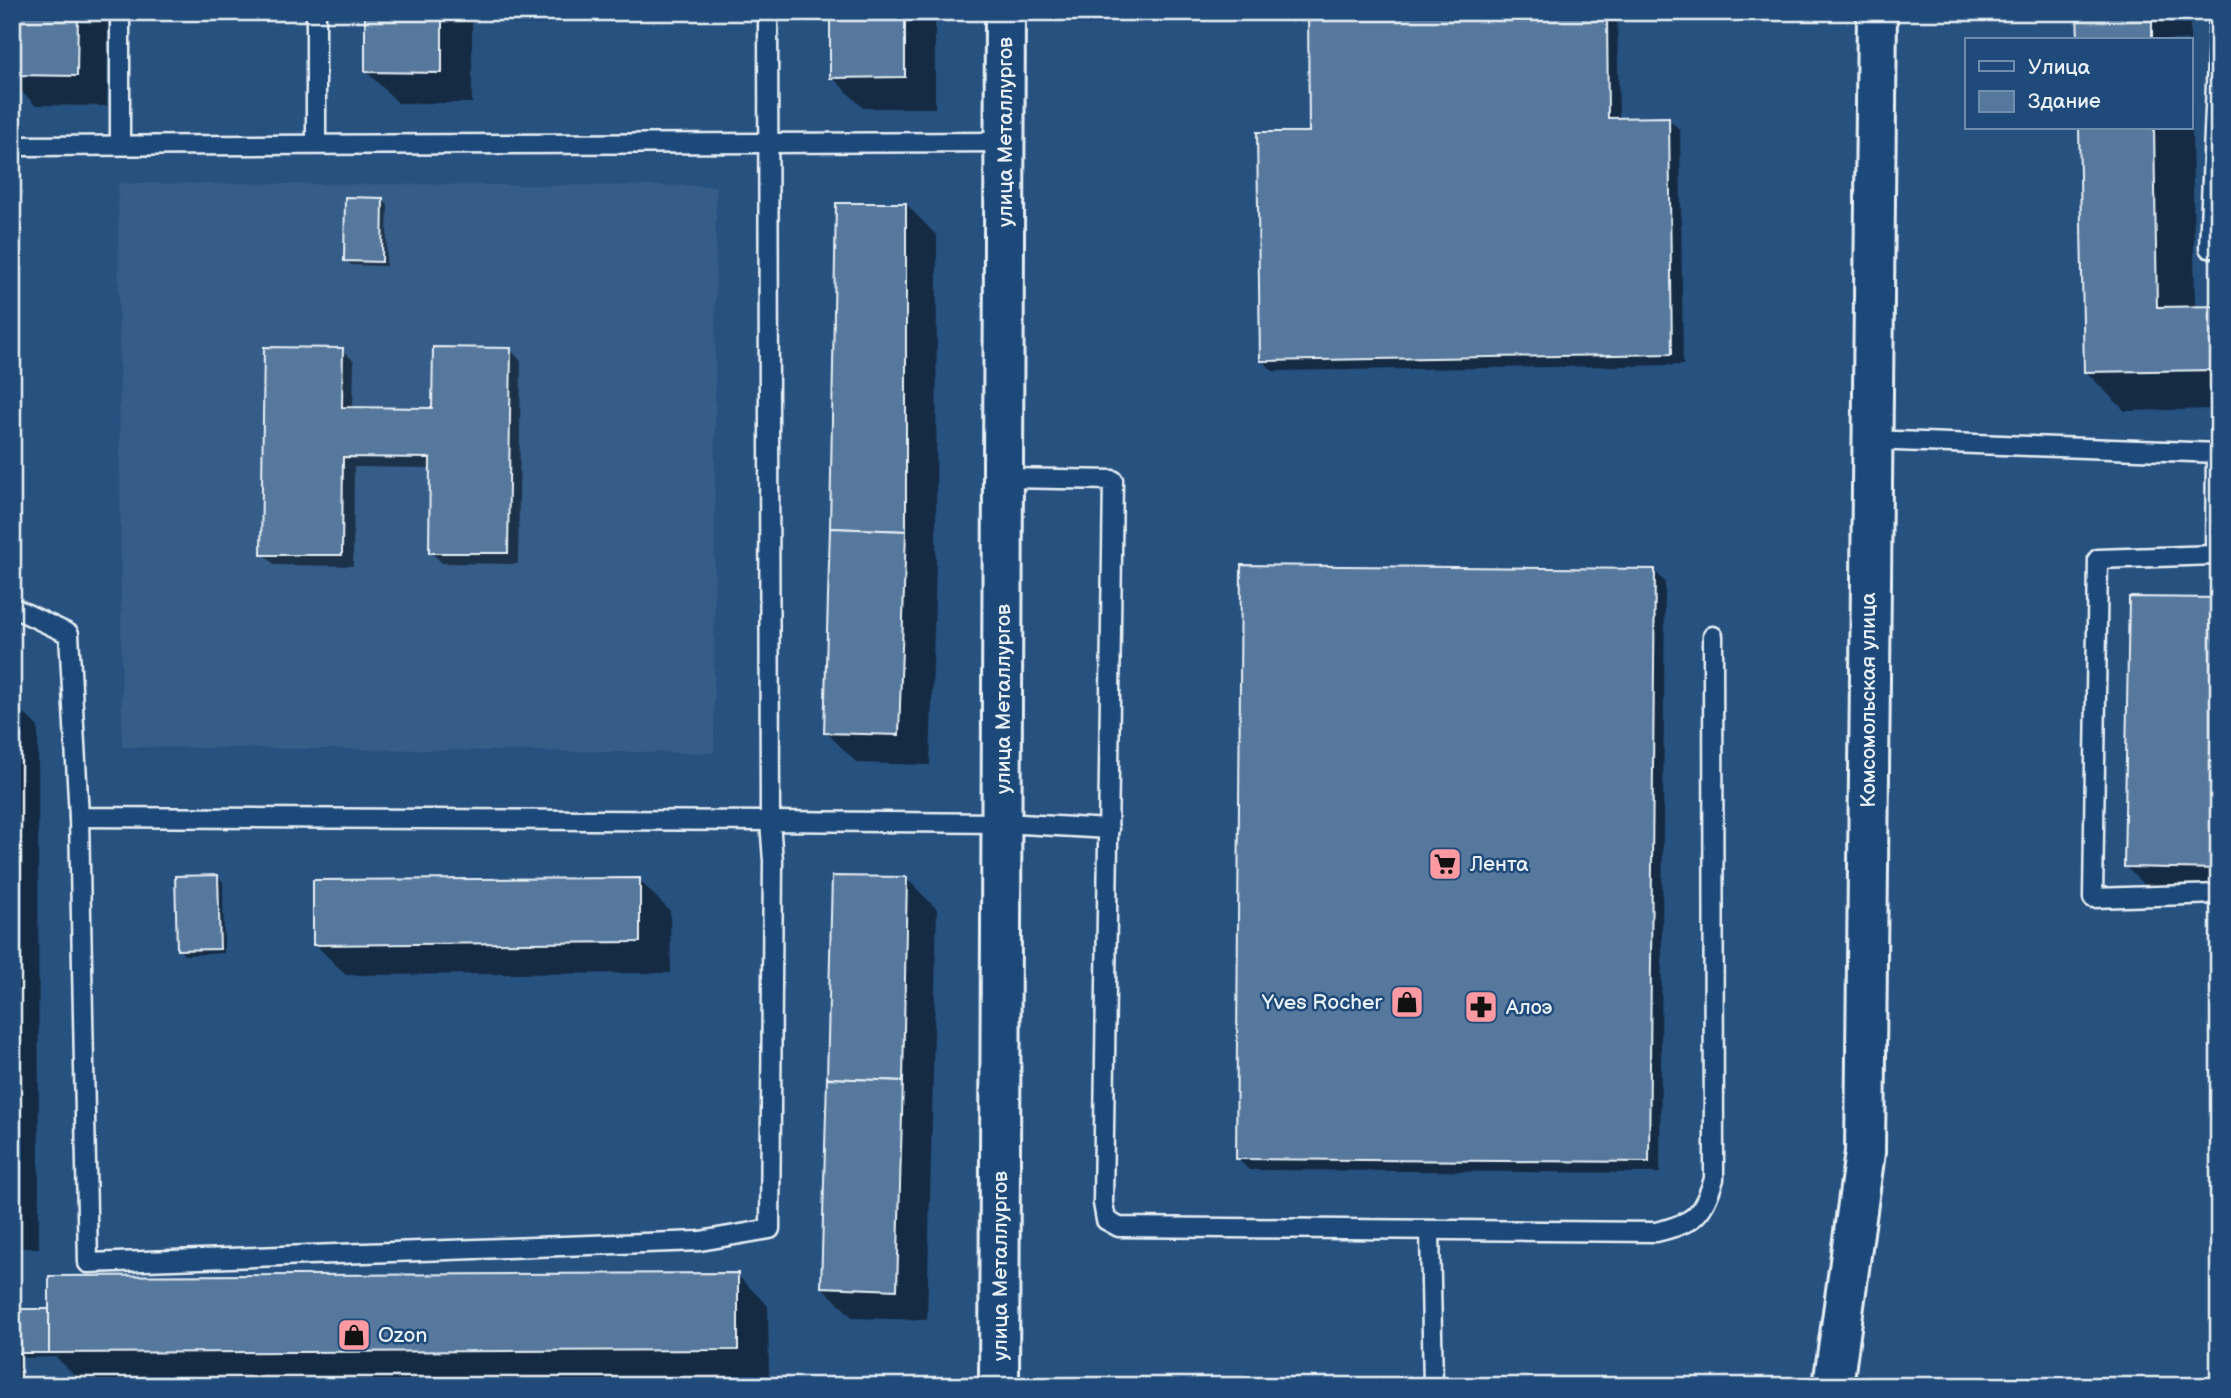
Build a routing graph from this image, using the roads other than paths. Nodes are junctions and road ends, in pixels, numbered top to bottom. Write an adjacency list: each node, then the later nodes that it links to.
1 (120, 12): 10 (lane)
2 (316, 12): 8 (lane)
3 (768, 12): 9 (lane)
4 (1005, 12): 7 (street, улица Металлургов)
5 (1877, 12): 13 (street, Комсомольская улица)
6 (2219, 14): 12 (lane)
7 (1006, 142): 9 (lane); 15 (street, улица Металлургов)
8 (316, 143): 9 (lane); 10 (lane)
9 (767, 143): 20 (lane)
10 (120, 144): 11 (lane)
11 (12, 146)
12 (2219, 248)
13 (1870, 440): 14 (lane); 27 (street, Комсомольская улица)
14 (2217, 453): 16 (lane)
15 (1004, 478): 21 (street, улица Металлургов); 22 (lane)
16 (2217, 558): 23 (lane)
17 (12, 607): 19 (lane)
18 (1713, 636): 24 (lane)
19 (79, 817): 20 (lane); 20 (lane)
20 (770, 821): 21 (lane)
21 (1002, 823): 22 (lane); 25 (street, улица Металлургов)
22 (1110, 829): 24 (lane)
23 (2219, 894)
24 (1430, 1231): 26 (lane)
25 (999, 1386)
26 (1433, 1386)
27 (1833, 1386)

